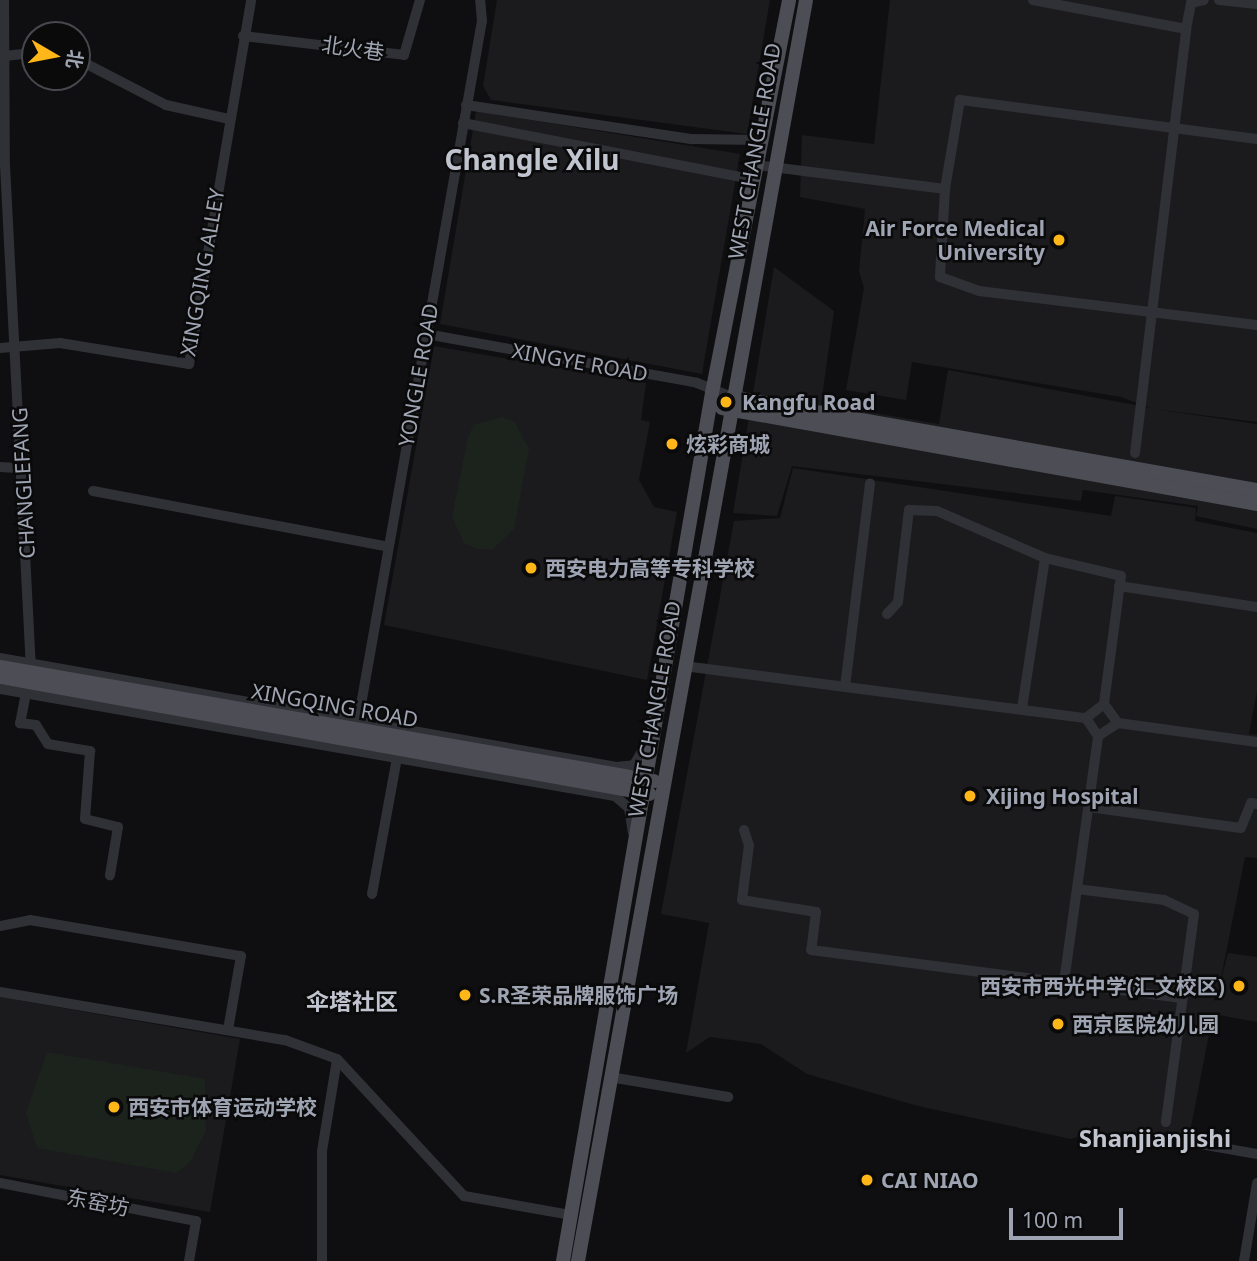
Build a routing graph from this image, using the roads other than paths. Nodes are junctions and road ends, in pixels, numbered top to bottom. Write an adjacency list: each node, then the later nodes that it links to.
1 (4, 0): 14 (street, CHANGLEFANG)
2 (251, 0): 12 (street)
3 (420, 0): 12 (street, 北火巷)
4 (480, 0): 16 (street, YONGLE ROAD)
5 (789, 0): 21 (main road, WEST CHANGLE ROAD)
6 (806, 0): 23 (main road, WEST CHANGLE ROAD)
7 (1033, 0): 11 (street)
8 (1204, 0): 11 (street)
9 (1219, 0): 10 (street)
10 (1257, 5)
11 (1186, 29): 19 (street)
12 (243, 36): 17 (street)
13 (21, 54): 14 (street)
14 (4, 56): 22 (street, CHANGLEFANG)
15 (91, 66): 17 (street)
16 (466, 105): 18 (street, YONGLE ROAD); 21 (street)
17 (229, 119): 30 (street, XINGQING ALLEY)
18 (463, 123): 24 (street); 28 (street, YONGLE ROAD)
19 (1173, 129): 20 (street); 25 (street); 26 (street)
20 (1257, 139)
21 (760, 140): 24 (main road, WEST CHANGLE ROAD)
22 (2, 165): 30 (street, CHANGLEFANG)
23 (773, 168): 24 (street); 25 (street); 32 (main road, WEST CHANGLE ROAD)
24 (754, 172): 31 (main road, WEST CHANGLE ROAD)
25 (945, 189): 26 (street)
26 (1153, 308): 27 (street); 33 (street)
27 (1257, 325)
28 (426, 334): 31 (street, XINGYE ROAD); 40 (street, YONGLE ROAD)
29 (0, 348): 30 (street, XINGQING ALLEY)
30 (17, 350): 35 (street, CHANGLEFANG)
31 (711, 400): 32 (main road); 55 (main road, WEST CHANGLE ROAD)
32 (731, 403): 37 (main road); 39 (main road); 46 (main road, WEST CHANGLE ROAD)
33 (1135, 453)
34 (0, 467): 35 (street)
35 (22, 468): 48 (street, CHANGLEFANG)
36 (870, 484): 50 (street)
37 (1257, 490)
38 (93, 491): 40 (street)
39 (1257, 504)
40 (388, 547): 58 (street, YONGLE ROAD)
41 (1045, 558): 42 (street); 44 (street); 54 (street)
42 (1119, 586): 43 (street); 53 (street)
43 (1257, 607)
44 (887, 614)
45 (0, 658): 48 (street)
46 (684, 666): 50 (street); 65 (main road, WEST CHANGLE ROAD)
47 (0, 667): 48 (main road, XINGQING ROAD)
48 (31, 668): 58 (main road, XINGQING ROAD)
49 (0, 677): 58 (main road, XINGQING ROAD)
50 (845, 687): 54 (street)
51 (0, 689): 52 (street)
52 (26, 693): 58 (street); 70 (street)
53 (1104, 704): 56 (street); 57 (street)
54 (1022, 709): 56 (street)
55 (657, 710): 62 (street); 64 (main road, WEST CHANGLE ROAD)
56 (1086, 718): 59 (street)
57 (1118, 723): 59 (street); 60 (street)
58 (355, 736): 61 (street); 62 (street); 63 (main road, XINGQING ROAD); 64 (main road, XINGQING ROAD)
59 (1098, 736): 67 (street)
60 (1257, 742)
61 (397, 758): 69 (street); 72 (street)
62 (585, 762): 63 (main road)
63 (603, 773): 64 (main road, XINGQING ROAD)
64 (644, 786): 65 (main road, XINGQING ROAD); 69 (main road, WEST CHANGLE ROAD)
65 (662, 790): 79 (main road, WEST CHANGLE ROAD)
66 (1257, 804): 67 (street)
67 (1089, 807): 71 (street)
68 (744, 830): 74 (street)
69 (633, 847): 86 (main road, WEST CHANGLE ROAD)
70 (110, 875)
71 (1077, 889): 74 (street); 76 (street)
72 (372, 894)
73 (0, 926): 77 (street)
74 (1065, 982): 76 (street)
75 (0, 992): 77 (street)
76 (1180, 998): 81 (street)
77 (228, 1030): 78 (street)
78 (337, 1059): 86 (street); 88 (street)
79 (610, 1077): 80 (street); 90 (main road, WEST CHANGLE ROAD)
80 (728, 1097)
81 (1166, 1122)
82 (1195, 1143): 83 (street)
83 (1257, 1154)
84 (0, 1183): 87 (street, 东窑坊)
85 (1257, 1183): 91 (street)
86 (571, 1214): 89 (main road, WEST CHANGLE ROAD)
87 (189, 1261)
88 (322, 1261)
89 (563, 1261)
90 (578, 1261)
91 (1244, 1261)

